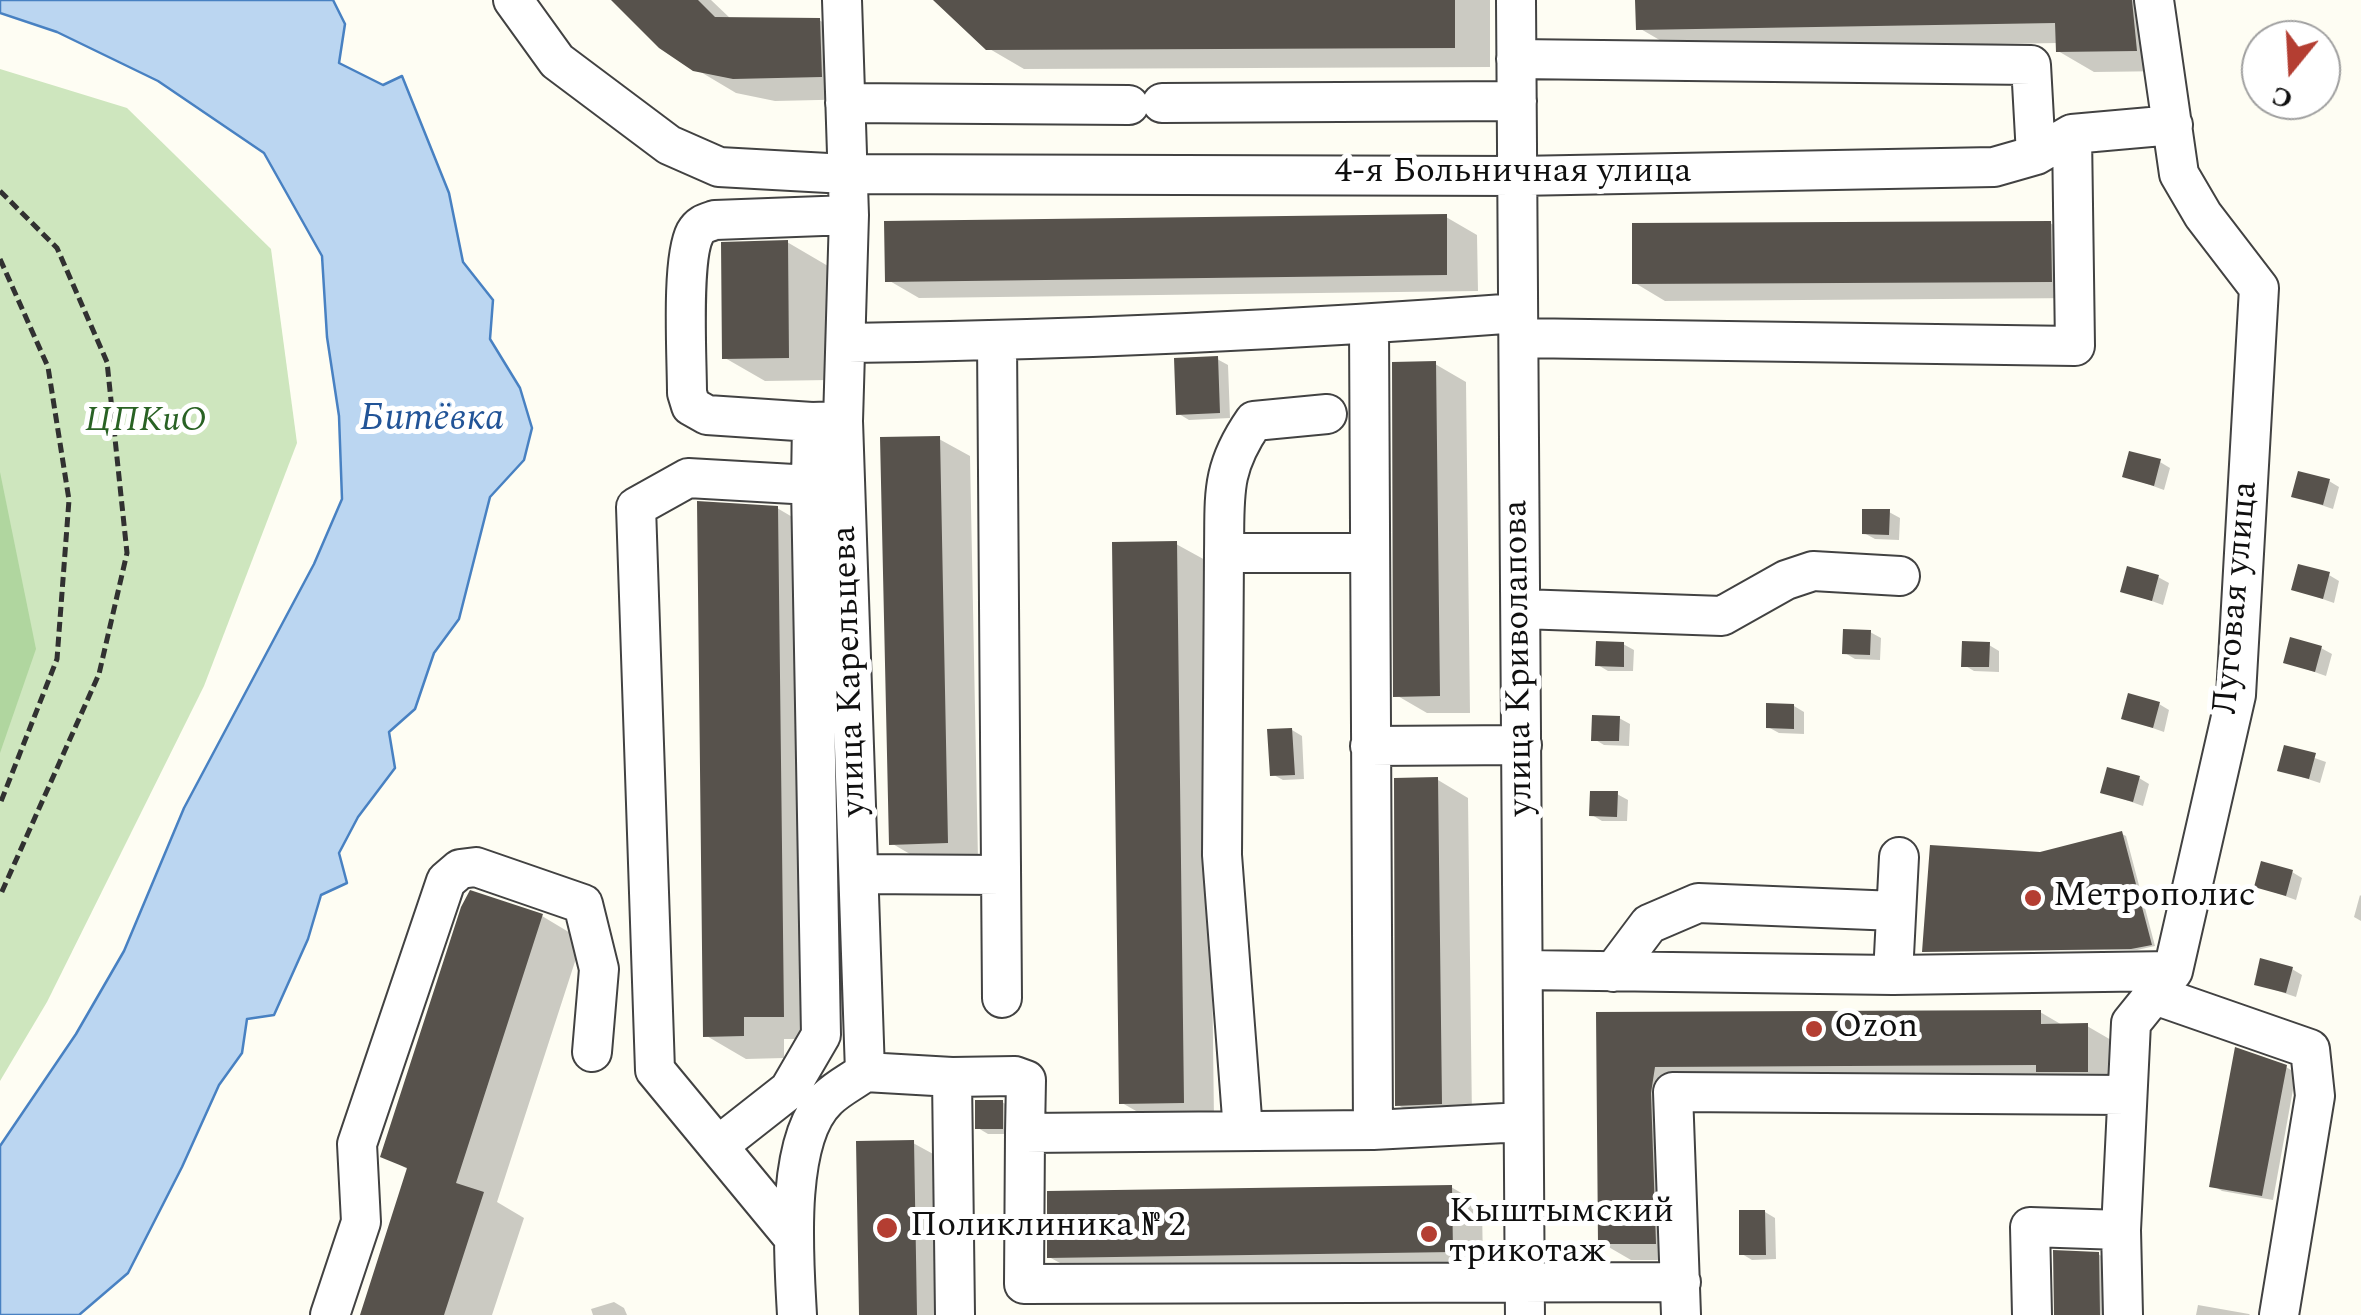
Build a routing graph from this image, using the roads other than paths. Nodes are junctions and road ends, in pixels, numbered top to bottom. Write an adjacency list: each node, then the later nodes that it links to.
1 (513, 0): 11 (street, 4-я Больничная улица)
2 (842, 0): 7 (street, улица Карельцева)
3 (1516, 0): 5 (street, улица Криволапова)
4 (2154, 0): 8 (street, Луговая улица)
5 (1516, 59): 6 (street, улица Криволапова); 10 (street)
6 (1516, 100): 7 (street); 12 (street, улица Криволапова)
7 (845, 103): 11 (street, улица Карельцева)
8 (2173, 126): 9 (street, 4-я Больничная улица); 34 (street, Луговая улица)
9 (2072, 134): 10 (street, 4-я Больничная улица); 15 (street)
10 (2036, 156): 12 (street, 4-я Больничная улица)
11 (846, 174): 12 (street, 4-я Больничная улица); 13 (street, улица Карельцева)
12 (1517, 176): 15 (street, улица Криволапова)
13 (849, 215): 17 (street, улица Карельцева); 19 (street)
14 (1369, 324): 15 (street); 16 (street); 22 (street)
15 (1518, 325): 24 (street, улица Криволапова)
16 (997, 341): 17 (street); 29 (street)
17 (848, 343): 19 (street, улица Карельцева)
18 (1327, 414): 21 (street)
19 (827, 421): 20 (street); 28 (street, улица Карельцева)
20 (810, 485): 39 (street); 46 (street)
21 (1224, 553): 22 (street); 44 (street)
22 (1368, 553): 26 (street)
23 (1900, 576): 24 (street)
24 (1521, 609): 25 (street, улица Криволапова)
25 (1522, 745): 26 (street); 31 (street, улица Криволапова)
26 (1370, 746): 43 (street)
27 (1899, 858): 30 (street)
28 (860, 874): 29 (street); 37 (street, улица Карельцева)
29 (1001, 875): 35 (street)
30 (1896, 911): 32 (street); 33 (street)
31 (1524, 970): 32 (street); 42 (street, улица Криволапова)
32 (1614, 972): 33 (street)
33 (1893, 976): 34 (street)
34 (2163, 983): 40 (street, Луговая улица); 56 (street)
35 (1002, 998)
36 (592, 1052): 51 (street)
37 (866, 1072): 38 (street); 41 (street)
38 (952, 1077): 45 (street); 53 (street)
39 (790, 1088): 41 (street); 46 (street)
40 (2126, 1094): 47 (street, Луговая улица); 50 (street)
41 (827, 1099): 48 (street)
42 (1523, 1122): 43 (street); 49 (street, улица Криволапова)
43 (1373, 1130): 44 (street)
44 (1243, 1131): 45 (street)
45 (1026, 1133): 49 (street)
46 (720, 1144): 48 (street)
47 (2121, 1230): 54 (street); 55 (street, Луговая улица)
48 (794, 1237): 52 (street)
49 (1525, 1298): 50 (street)
50 (1681, 1298)
51 (330, 1315)
52 (797, 1315)
53 (955, 1315)
54 (2032, 1315)
55 (2123, 1315)
56 (2279, 1315)

